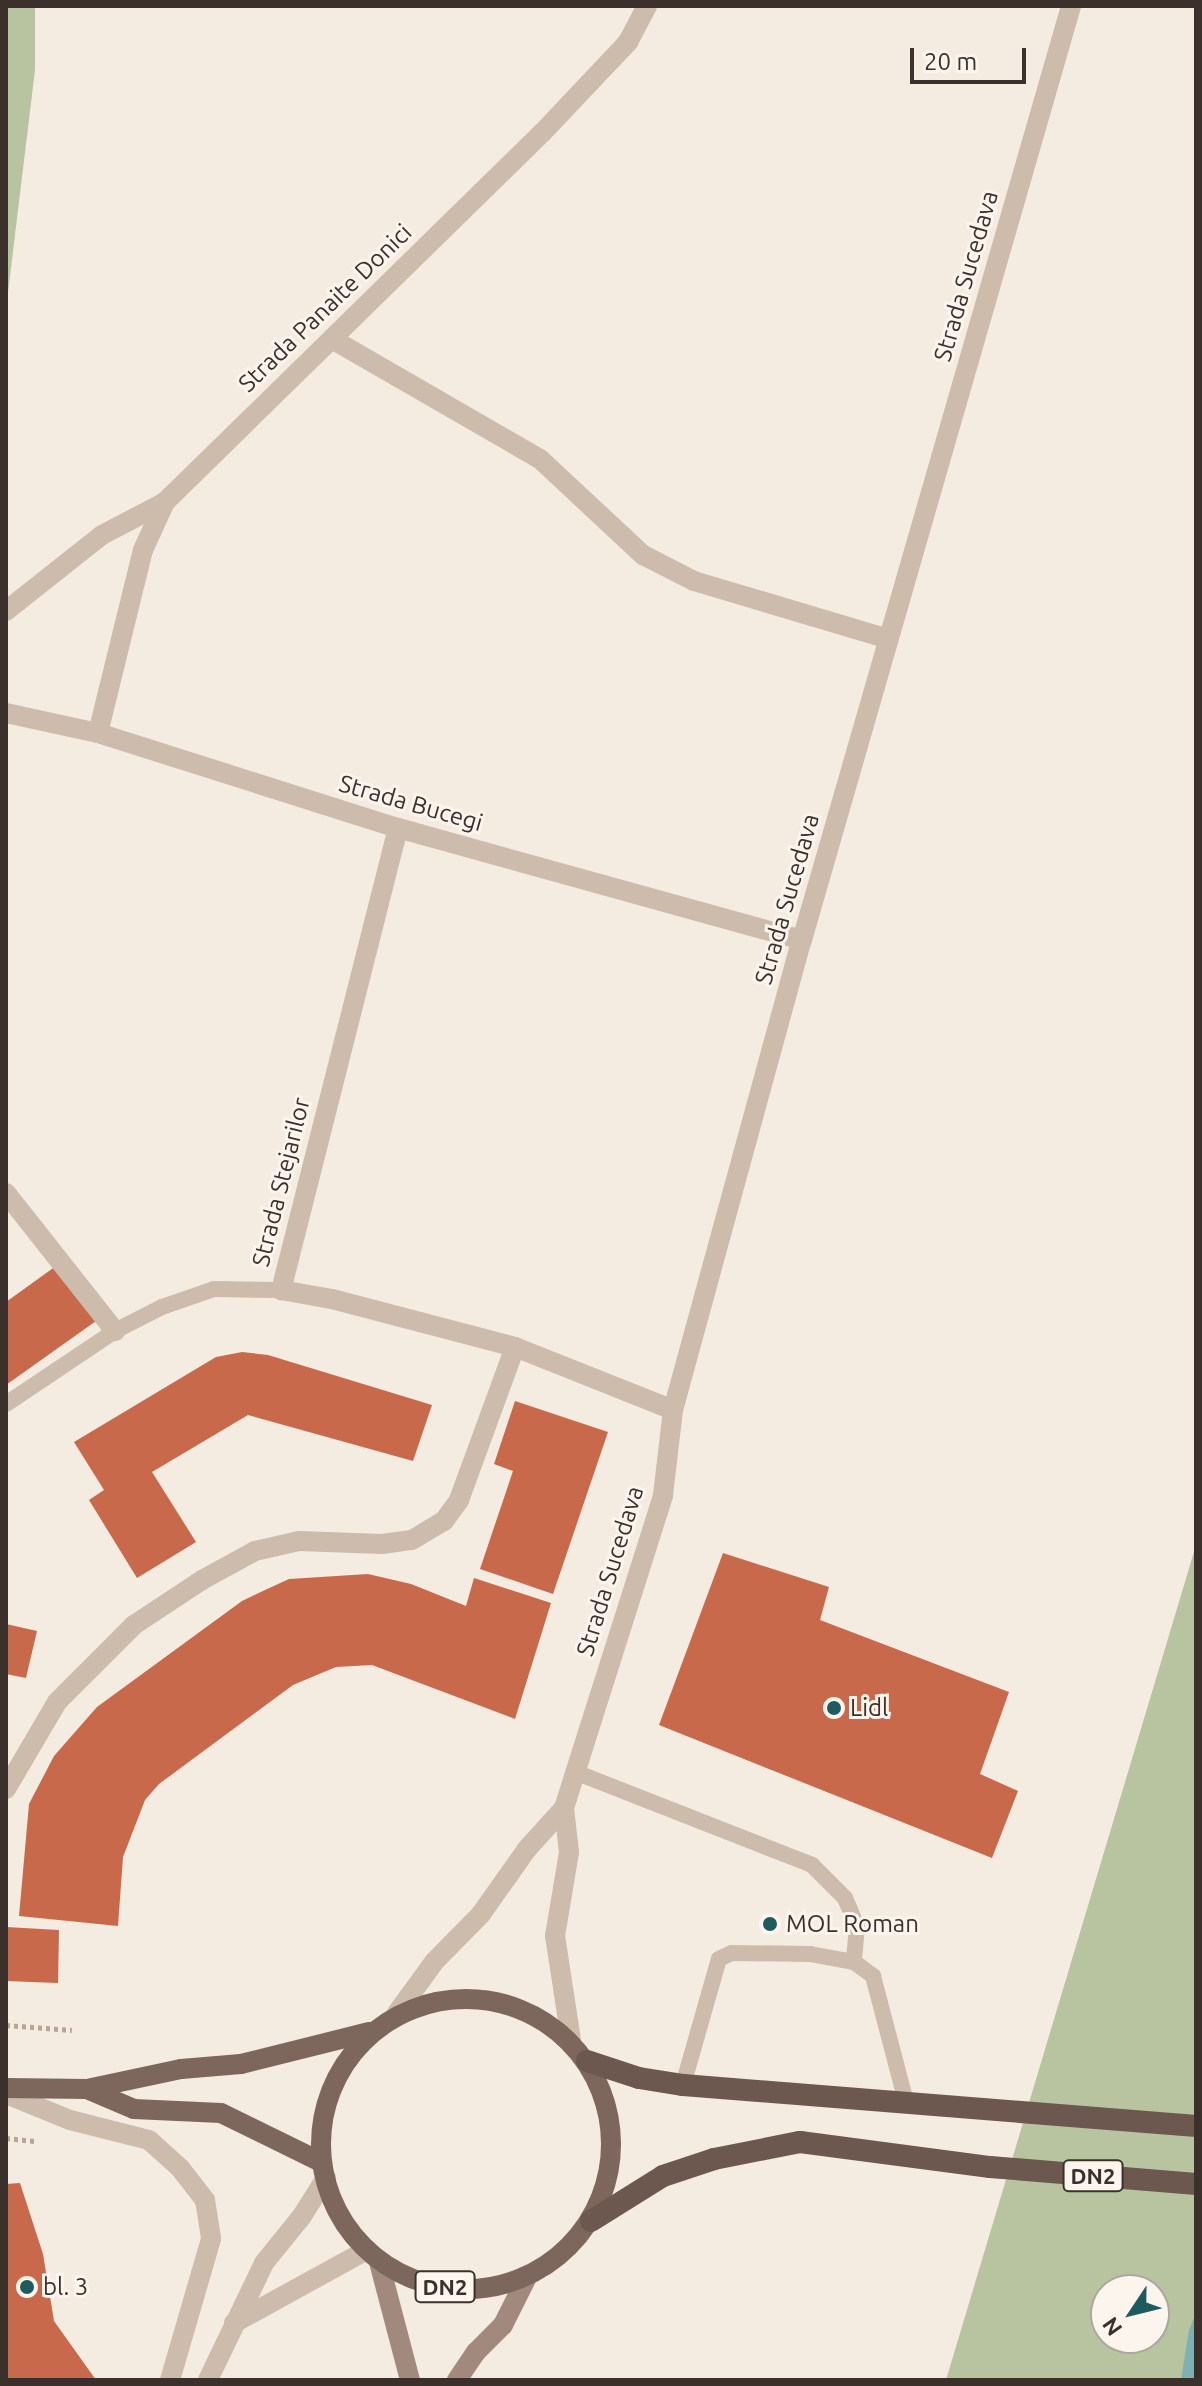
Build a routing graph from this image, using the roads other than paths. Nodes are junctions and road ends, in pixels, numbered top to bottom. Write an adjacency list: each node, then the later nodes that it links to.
1 (647, 6): 3 (street, Strada Panaite Donici)
2 (1071, 6): 6 (street, Strada Sucedava)
3 (332, 339): 4 (street, Strada Panaite Donici); 6 (street)
4 (165, 502): 5 (street, Strada Panaite Donici); 8 (street)
5 (6, 611)
6 (889, 639): 10 (street, Strada Sucedava)
7 (6, 713): 8 (street, Strada Bucegi)
8 (98, 733): 9 (street, Strada Bucegi)
9 (398, 828): 10 (street, Strada Bucegi); 12 (street, Strada Stejarilor)
10 (802, 940): 16 (street, Strada Sucedava)
11 (6, 1193): 13 (street)
12 (281, 1290): 13 (lane); 14 (street, Strada Stejarilor)
13 (115, 1331): 15 (lane)
14 (515, 1347): 16 (street, Strada Stejarilor); 18 (street)
15 (6, 1404)
16 (673, 1410): 17 (street, Strada Sucedava)
17 (575, 1772): 19 (street, Strada Sucedava); 20 (lane)
18 (6, 1789)
19 (564, 1808): 21 (street, Strada Sucedava); 23 (street, Strada Sucedava)
20 (854, 1962): 25 (lane); 28 (lane)
21 (397, 2013): 22 (main road, DN2); 23 (main road, DN2)
22 (373, 2031): 26 (main road, DN2); 30 (main road, DN2)
23 (571, 2040): 24 (main road, DN2)
24 (587, 2061): 25 (highway); 32 (main road, DN2)
25 (683, 2085): 28 (highway)
26 (87, 2089): 27 (main road, DN2); 30 (main road, DN2)
27 (6, 2091): 36 (street)
28 (906, 2102): 29 (highway)
29 (1196, 2126)
30 (323, 2170): 33 (main road, DN2); 35 (street)
31 (1196, 2184): 32 (highway, DN2)
32 (591, 2221): 34 (main road, DN2)
33 (373, 2256): 34 (main road, DN2); 35 (street); 38 (main road)
34 (526, 2279): 39 (main road)
35 (234, 2323): 37 (street)
36 (170, 2380)
37 (208, 2380)
38 (410, 2380)
39 (457, 2380)

